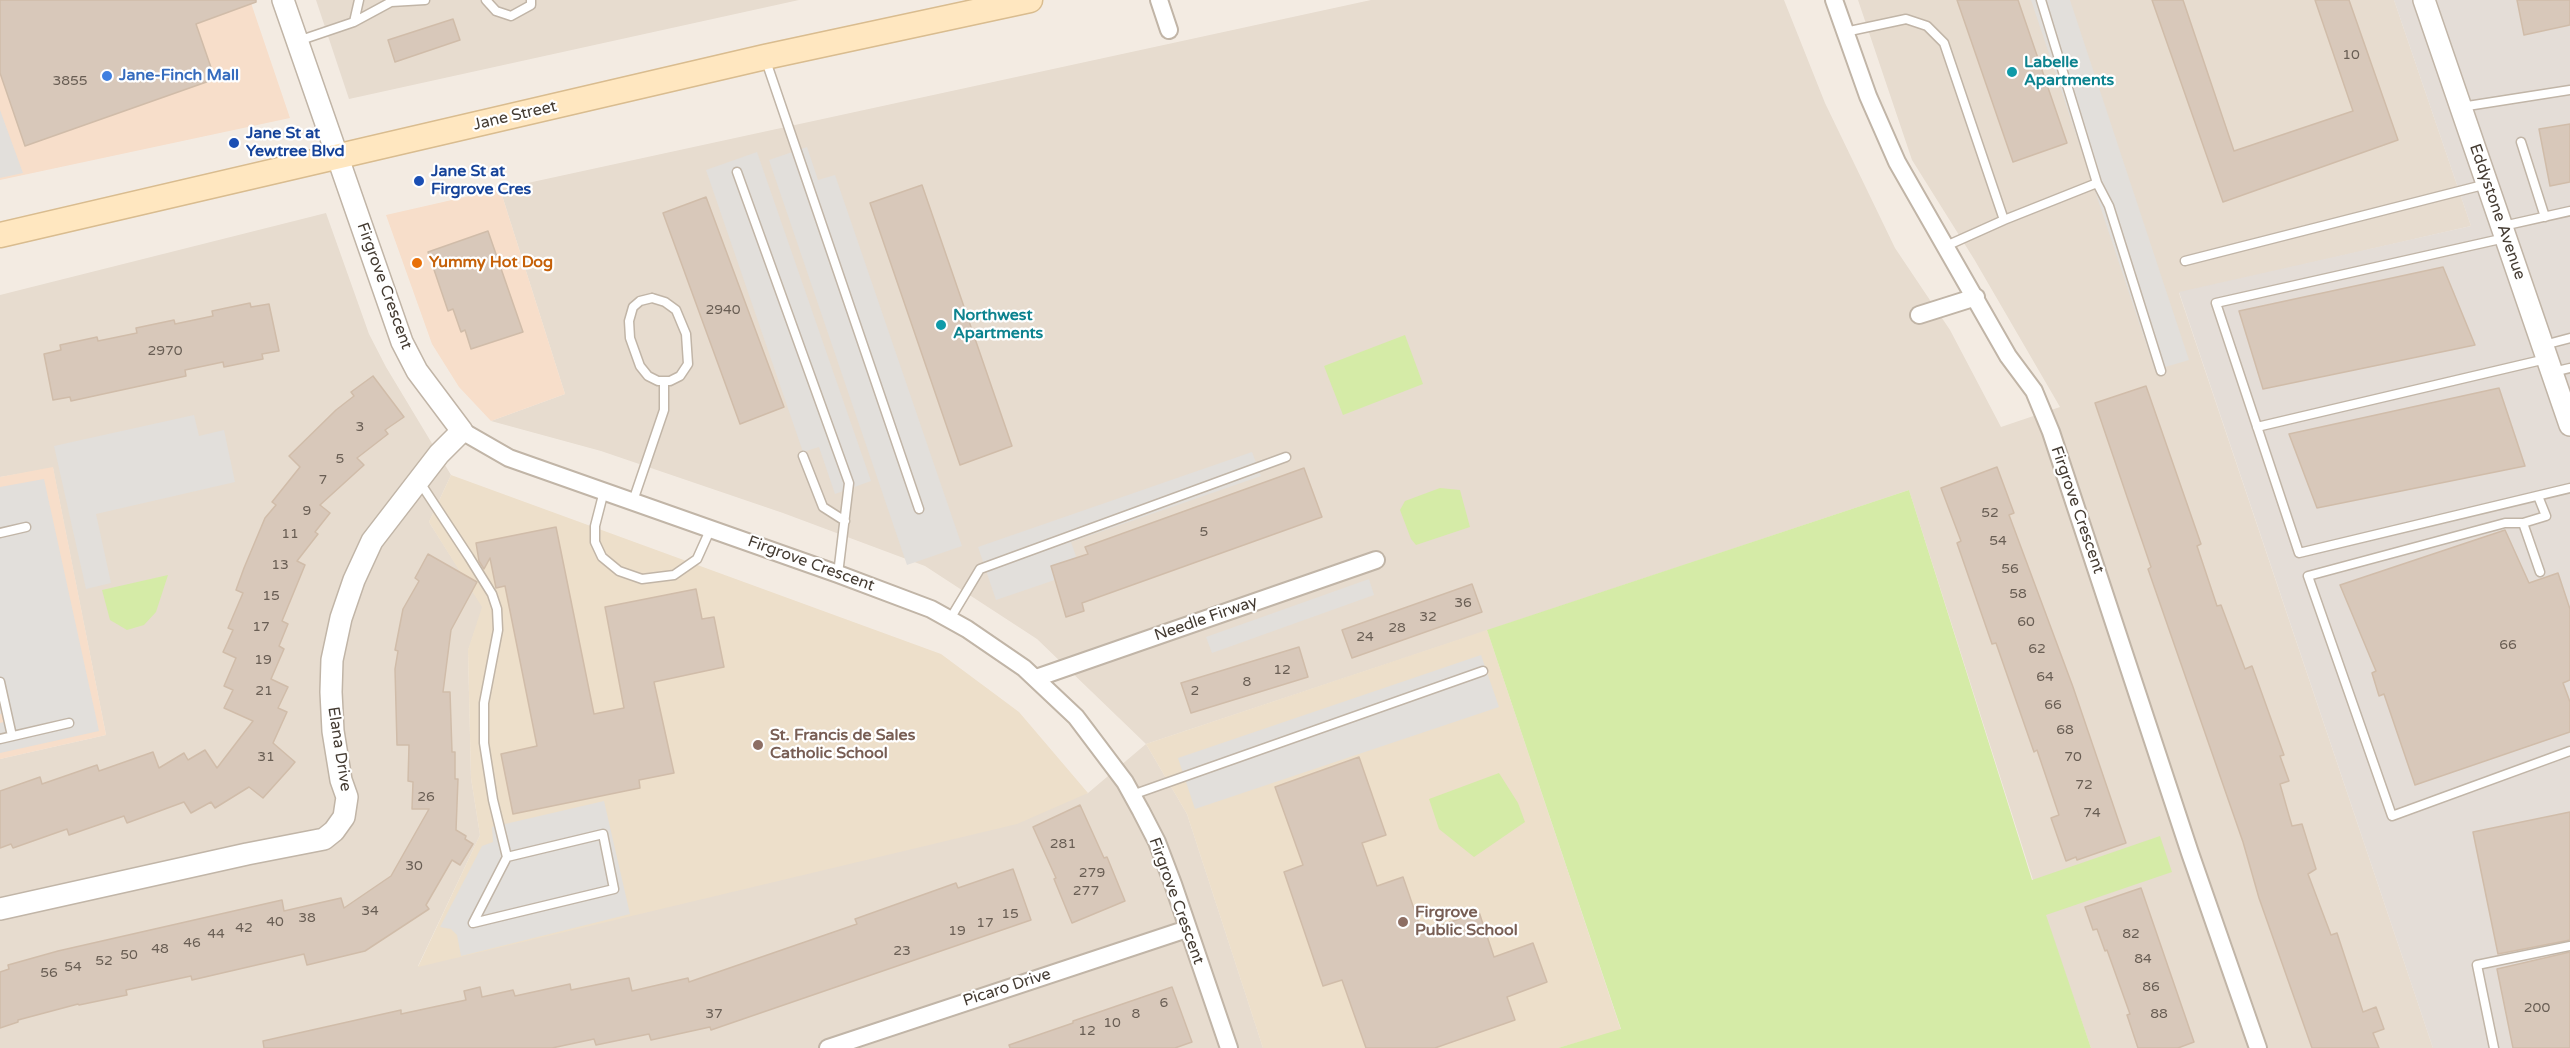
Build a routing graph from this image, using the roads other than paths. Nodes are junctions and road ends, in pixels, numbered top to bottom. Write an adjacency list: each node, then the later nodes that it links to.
1 (283, 0): 14 (street, Firgrove Crescent)
2 (358, 0): 11 (lane)
3 (425, 0): 11 (lane)
4 (486, 0): 5 (lane)
5 (531, 0)
6 (1030, 0): 15 (main road, Jane Street)
7 (1159, 0): 12 (street)
8 (1834, 0): 13 (street, Firgrove Crescent)
9 (2041, 0): 21 (lane)
10 (2424, 0): 17 (street, Eddystone Avenue)
11 (354, 22): 14 (lane)
12 (1169, 30)
13 (1845, 32): 25 (lane); 28 (street, Firgrove Crescent)
14 (298, 41): 19 (street, Firgrove Crescent)
15 (765, 57): 19 (main road, Jane Street); 46 (lane)
16 (2570, 90): 17 (lane)
17 (2461, 107): 22 (street, Eddystone Avenue)
18 (2521, 142): 24 (lane)
19 (339, 156): 27 (main road, Jane Street); 38 (street, Firgrove Crescent)
20 (736, 172): 47 (lane)
21 (2097, 183): 25 (lane); 34 (lane)
22 (2487, 184): 26 (street, Eddystone Avenue); 29 (lane)
23 (2570, 211): 24 (lane)
24 (2545, 217): 26 (lane)
25 (2004, 220): 28 (lane)
26 (2504, 232): 33 (street, Eddystone Avenue); 37 (lane)
27 (0, 235)
28 (1946, 246): 30 (street, Firgrove Crescent)
29 (2185, 261)
30 (1976, 297): 31 (street); 70 (street, Firgrove Crescent)
31 (1919, 315)
32 (2570, 338): 33 (lane)
33 (2553, 361): 36 (street, Eddystone Avenue); 37 (lane)
34 (2161, 371)
35 (664, 381): 35 (lane); 45 (lane)
36 (2570, 425)
37 (2257, 427): 44 (lane)
38 (462, 431): 41 (street, Elana Drive); 43 (street, Firgrove Crescent)
39 (803, 456): 47 (lane)
40 (1286, 457): 55 (lane)
41 (418, 481): 64 (lane); 65 (street, Elana Drive)
42 (2570, 488): 44 (lane)
43 (604, 491): 45 (street, Firgrove Crescent); 50 (lane)
44 (2538, 496): 48 (lane)
45 (633, 501): 50 (street, Firgrove Crescent)
46 (919, 509)
47 (845, 521): 54 (lane)
48 (2523, 523): 53 (lane); 62 (lane)
49 (26, 527): 51 (lane)
50 (711, 528): 54 (street, Firgrove Crescent)
51 (0, 533)
52 (1376, 560): 57 (street, Needle Firway)
53 (2540, 572)
54 (838, 574): 55 (street, Firgrove Crescent)
55 (950, 619): 57 (street, Firgrove Crescent)
56 (1483, 671): 63 (lane)
57 (1036, 678): 63 (street, Firgrove Crescent)
58 (0, 682): 60 (lane)
59 (69, 723): 60 (lane)
60 (12, 736): 61 (lane)
61 (0, 739)
62 (2570, 751)
63 (1132, 795): 66 (street, Firgrove Crescent)
64 (507, 857): 64 (lane)
65 (0, 909)
66 (1186, 929): 68 (street, Picaro Drive); 69 (street, Firgrove Crescent)
67 (2570, 946): 71 (lane)
68 (828, 1048)
69 (1229, 1048)
70 (2258, 1048)
71 (2494, 1048)

